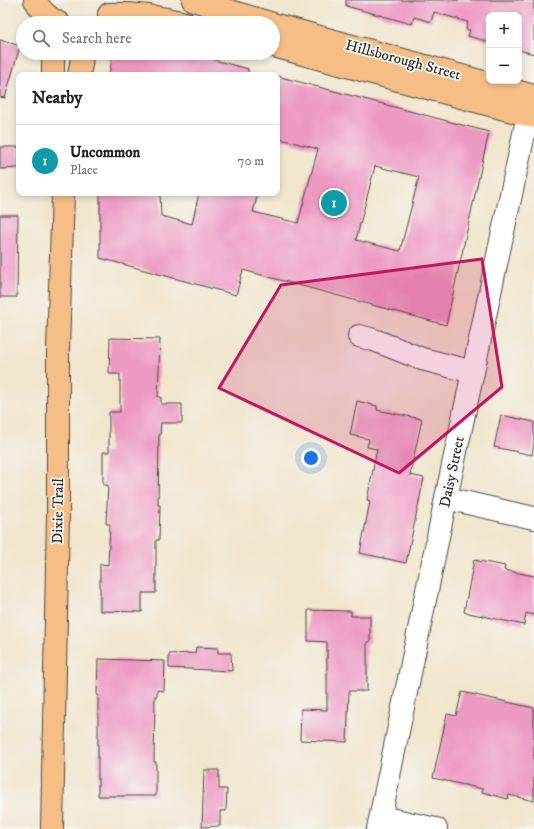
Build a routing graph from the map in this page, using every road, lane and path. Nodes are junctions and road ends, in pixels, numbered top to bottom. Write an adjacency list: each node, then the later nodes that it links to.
1 (193, 0): 4 (main road, Hillsborough Street)
2 (110, 16): 3 (main road)
3 (156, 16)
4 (248, 16)
5 (280, 26): 11 (main road, Hillsborough Street)
6 (280, 48): 11 (main road, Hillsborough Street)
7 (53, 60): 9 (main road)
8 (82, 60): 10 (main road)
9 (54, 72)
10 (80, 72)
11 (532, 109): 14 (street, Daisy Street)
12 (63, 196): 18 (main road, Dixie Trail)
13 (359, 336): 14 (street)
14 (473, 372): 15 (street, Daisy Street)
15 (446, 498): 16 (street); 17 (street, Daisy Street)
16 (534, 518)
17 (380, 823): 19 (street)
18 (52, 829)
19 (436, 829)

